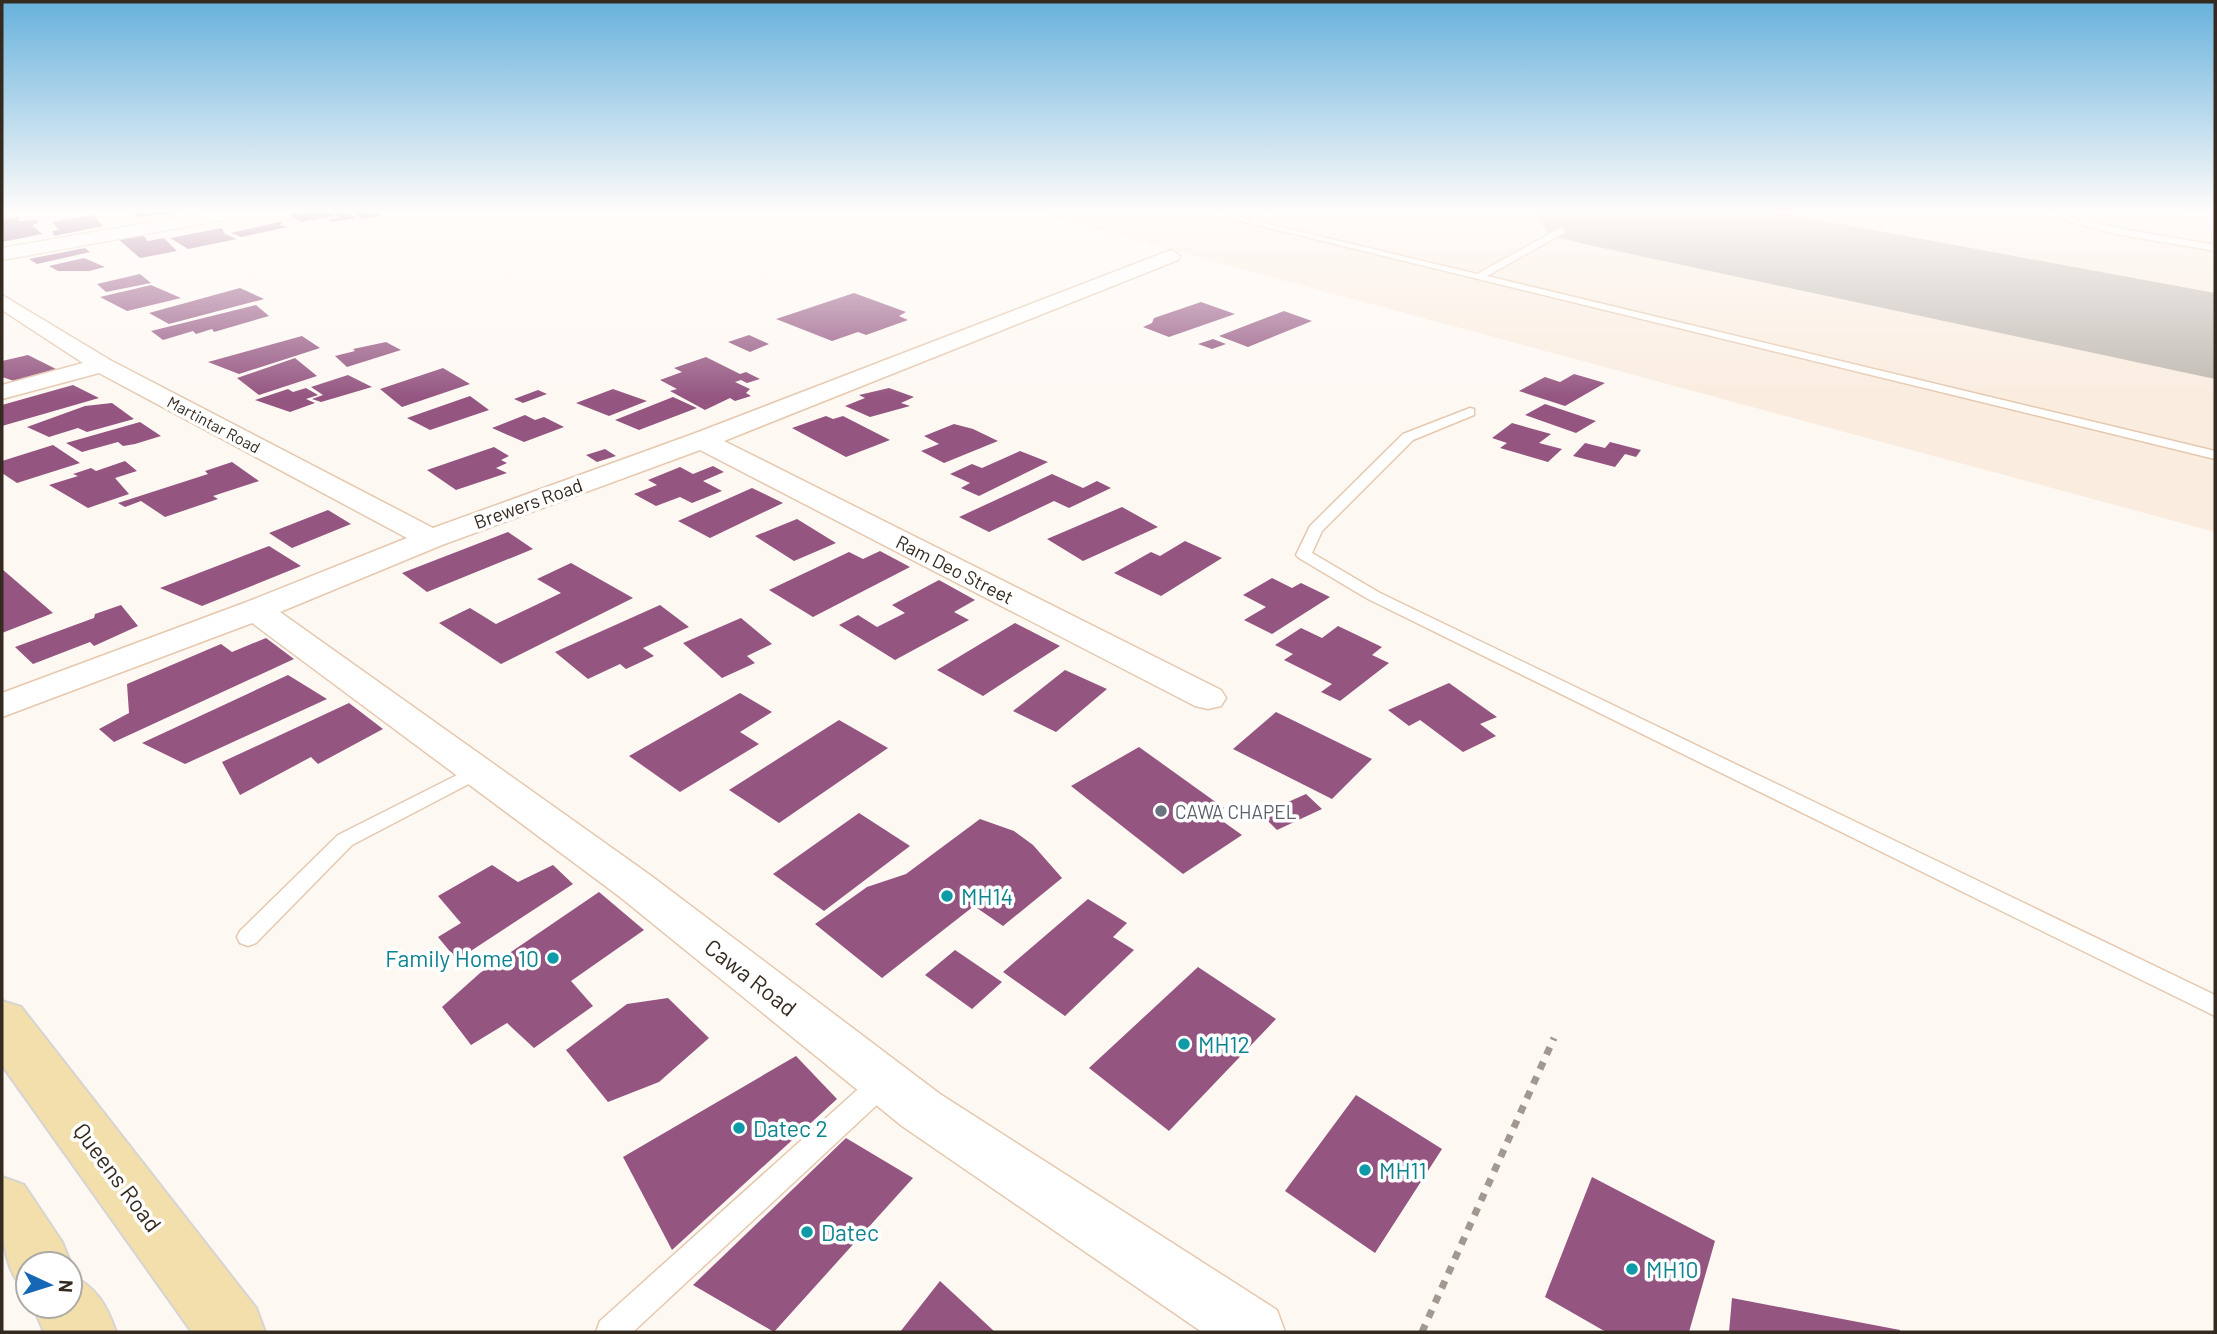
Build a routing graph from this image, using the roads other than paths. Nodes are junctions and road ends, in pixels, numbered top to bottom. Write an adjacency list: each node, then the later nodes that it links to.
1 (1129, 273): 9 (street, Brewers Road)
2 (1463, 273): 4 (lane)
3 (1486, 273): 4 (lane)
4 (1479, 277): 10 (lane)
5 (2, 301): 6 (street, Martintar Road)
6 (102, 365): 7 (street); 11 (street, Martintar Road)
7 (2, 392)
8 (1471, 412): 17 (lane)
9 (702, 440): 11 (street, Brewers Road); 13 (street, Ram Deo Street)
10 (2215, 455)
11 (431, 539): 12 (street, Brewers Road)
12 (256, 610): 14 (street, Brewers Road); 15 (street, Cawa Road)
13 (1208, 698)
14 (2, 706)
15 (477, 771): 16 (lane); 19 (street, Cawa Road)
16 (248, 937)
17 (2215, 1006)
18 (2, 1023): 22 (main road, Queens Road)
19 (885, 1081): 23 (lane); 24 (street, Cawa Road)
20 (2, 1206): 21 (main road)
21 (30, 1250)
22 (232, 1332)
23 (611, 1332)
24 (1255, 1332)

